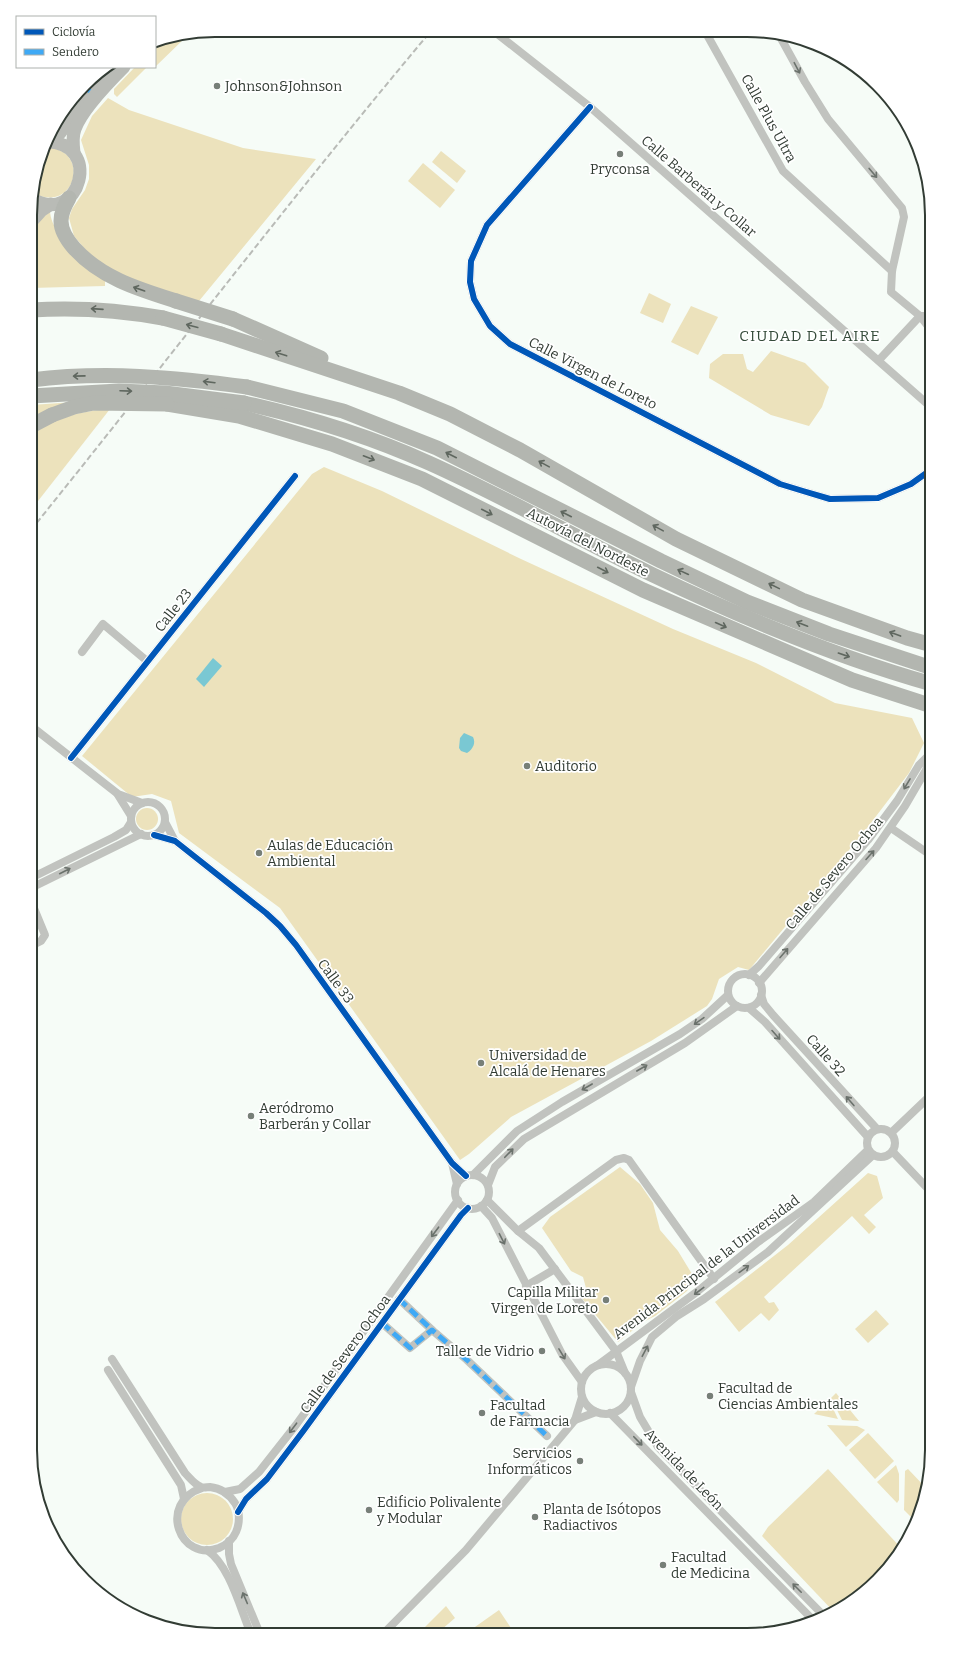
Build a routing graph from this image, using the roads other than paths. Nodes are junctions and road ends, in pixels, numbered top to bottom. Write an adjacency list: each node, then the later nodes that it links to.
1 (501, 37): 5 (street, Calle Barberán y Collar)
2 (708, 37): 13 (street, Calle Plus Ultra)
3 (781, 40): 13 (street, one-way to 13)
4 (118, 70): 6 (main road); 8 (main road)
5 (590, 107): 18 (street, Calle Barberán y Collar); 26 (street, Calle Virgen de Loreto)
6 (55, 137)
7 (53, 143): 8 (main road)
8 (74, 153): 9 (main road)
9 (69, 198): 11 (main road); 23 (highway, one-way to 9, bridge)
10 (37, 201): 11 (main road)
11 (51, 204): 12 (main road)
12 (37, 216)
13 (892, 271): 15 (street)
14 (37, 310): 23 (highway, one-way to 14, bridge)
15 (920, 316): 16 (street); 17 (street); 18 (street)
16 (925, 316)
17 (925, 322)
18 (879, 360): 21 (street, Calle Barberán y Collar)
19 (37, 379): 28 (highway, one-way to 19, bridge)
20 (37, 396): 22 (highway, one-way to 22, bridge)
21 (925, 402)
22 (241, 410): 24 (highway, bridge); 25 (highway); 25 (highway, Autovía del Nordeste); 35 (highway, one-way to 35)
23 (450, 414): 29 (highway, one-way to 23)
24 (37, 423)
25 (428, 462): 34 (highway, Autovía del Nordeste, one-way to 34)
26 (925, 475)
27 (294, 476): 32 (street, Calle 23)
28 (828, 634): 31 (highway); 33 (highway)
29 (925, 643)
30 (82, 652): 32 (street)
31 (925, 658)
32 (147, 661): 37 (street, Calle 23)
33 (925, 666)
34 (925, 682)
35 (925, 704)
36 (37, 731): 37 (street)
37 (71, 758): 40 (street)
38 (925, 759): 53 (street, Calle de Severo Ochoa, one-way to 53)
39 (925, 772): 44 (street, Calle de Severo Ochoa)
40 (118, 794): 41 (street); 42 (street)
41 (142, 803): 42 (street); 43 (street)
42 (131, 819): 45 (street); 49 (street)
43 (165, 822): 46 (street); 47 (street, Calle 33)
44 (891, 828): 48 (street); 54 (street, Calle de Severo Ochoa, one-way to 44)
45 (141, 834): 46 (street); 50 (street, one-way to 45)
46 (154, 835): 47 (street, Calle 33)
47 (176, 841): 65 (street, Calle 33)
48 (925, 851)
49 (37, 875)
50 (37, 885)
51 (37, 916): 52 (street)
52 (37, 942)
53 (748, 975): 54 (street); 55 (street)
54 (759, 983): 56 (street)
55 (728, 995): 57 (street); 66 (street, one-way to 66)
56 (761, 995): 58 (street); 60 (street, Calle 32, one-way to 56)
57 (736, 1006): 58 (street); 68 (street, one-way to 57)
58 (749, 1008): 62 (street, Calle 32, one-way to 62)
59 (925, 1101): 61 (street)
60 (877, 1129): 61 (street); 62 (street)
61 (891, 1133): 64 (street)
62 (868, 1137): 63 (street)
63 (871, 1152): 64 (street); 75 (street, Avenida Principal de la Universidad); 86 (street, Avenida Principal de la Universidad, one-way to 63)
64 (893, 1152): 69 (street)
65 (452, 1163): 66 (street, Calle 33); 67 (street, Calle 33)
66 (469, 1175): 67 (street); 68 (street)
67 (457, 1184): 70 (street)
68 (488, 1185): 71 (street)
69 (925, 1186)
70 (458, 1200): 72 (street); 93 (street, Calle de Severo Ochoa, one-way to 93)
71 (484, 1203): 72 (street); 73 (street, Avenida Principal de la Universidad); 76 (street, one-way to 76)
72 (468, 1208): 77 (street, Calle de Severo Ochoa)
73 (518, 1231): 74 (street, Avenida Principal de la Universidad); 75 (street)
74 (555, 1269): 76 (street); 80 (street, Avenida Principal de la Universidad)
75 (714, 1279): 80 (street, Avenida Principal de la Universidad, one-way to 80)
76 (526, 1286): 85 (street, one-way to 85)
77 (399, 1300): 78 (street, Calle de Severo Ochoa); 79 (street)
78 (382, 1324): 79 (street); 95 (street, Calle de Severo Ochoa)
79 (432, 1330): 91 (street)
80 (616, 1351): 82 (street); 84 (street)
81 (112, 1360): 92 (street)
82 (598, 1365): 84 (street); 85 (street)
83 (108, 1370): 94 (street)
84 (625, 1373): 86 (street)
85 (582, 1382): 87 (street)
86 (631, 1389): 89 (street); 96 (street, Avenida de León)
87 (582, 1397): 88 (street); 90 (street)
88 (596, 1412): 89 (street); 90 (street)
89 (610, 1413): 99 (street, Avenida de León, one-way to 99)
90 (575, 1420): 105 (street)
91 (547, 1436)
92 (202, 1488): 93 (street); 94 (street)
93 (225, 1492): 95 (street)
94 (184, 1499): 100 (street)
95 (238, 1512): 98 (street)
96 (740, 1529): 97 (street, Avenida de León); 99 (street)
97 (748, 1538): 99 (street); 101 (street, Avenida de León, one-way to 97)
98 (230, 1541): 100 (street); 104 (street, one-way to 98)
99 (738, 1542): 102 (street, Avenida de León)
100 (207, 1550): 103 (street)
101 (820, 1612)
102 (810, 1616)
103 (248, 1628)
104 (258, 1628)
105 (389, 1628)

